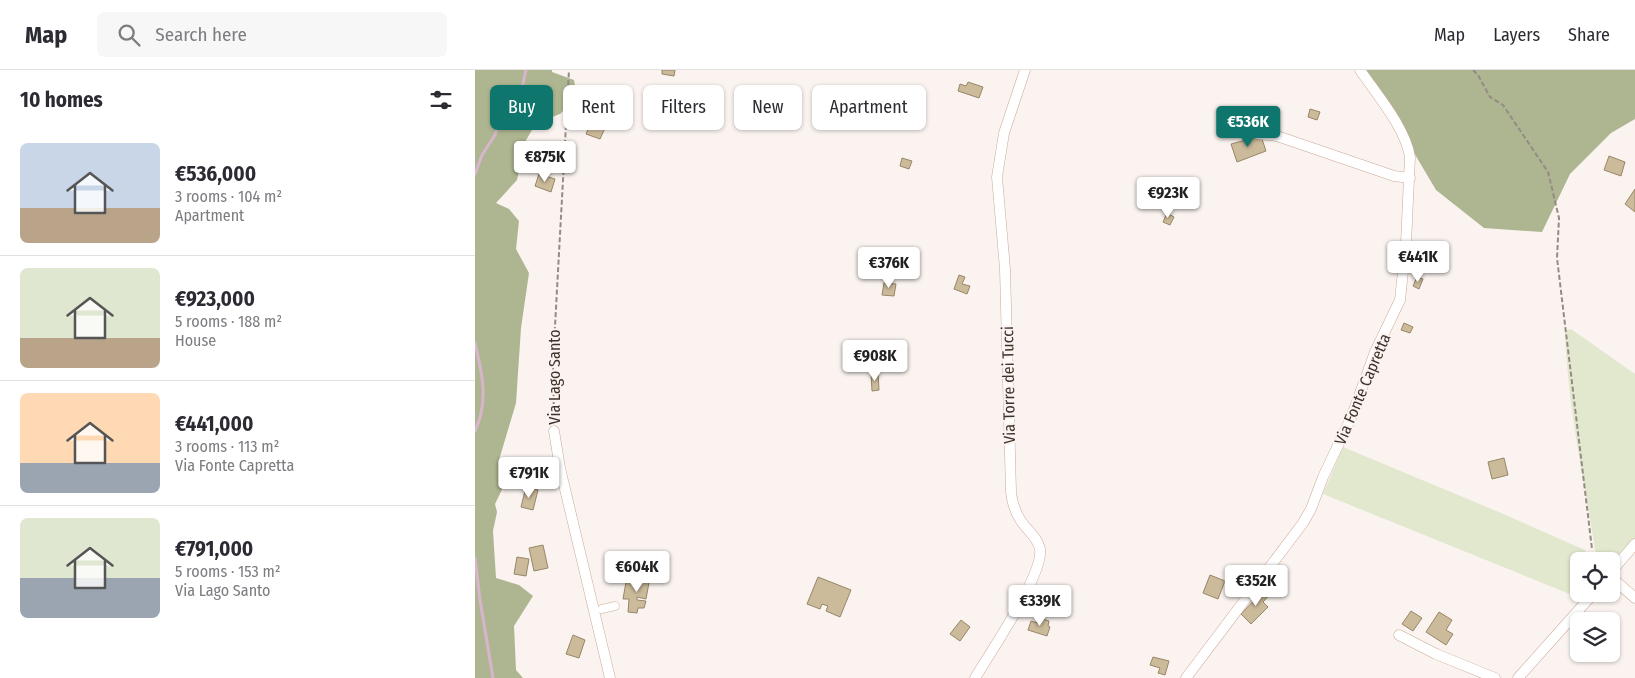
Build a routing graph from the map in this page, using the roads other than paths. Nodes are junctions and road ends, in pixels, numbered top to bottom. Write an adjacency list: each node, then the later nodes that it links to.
1 (1025, 70): 15 (street, Via Torre dei Tucci)
2 (1360, 70): 4 (street, Via Fonte Capretta)
3 (1257, 134): 4 (street)
4 (1409, 178): 16 (street, Via Fonte Capretta)
5 (554, 431): 14 (street, Via Lago Santo)
6 (1635, 544): 7 (street)
7 (1620, 562)
8 (1620, 585): 9 (street)
9 (1635, 598)
10 (1586, 602): 18 (street)
11 (615, 606): 12 (street)
12 (602, 609)
13 (1399, 635): 17 (street)
14 (610, 678)
15 (975, 678)
16 (1186, 678)
17 (1495, 678)
18 (1518, 678)

